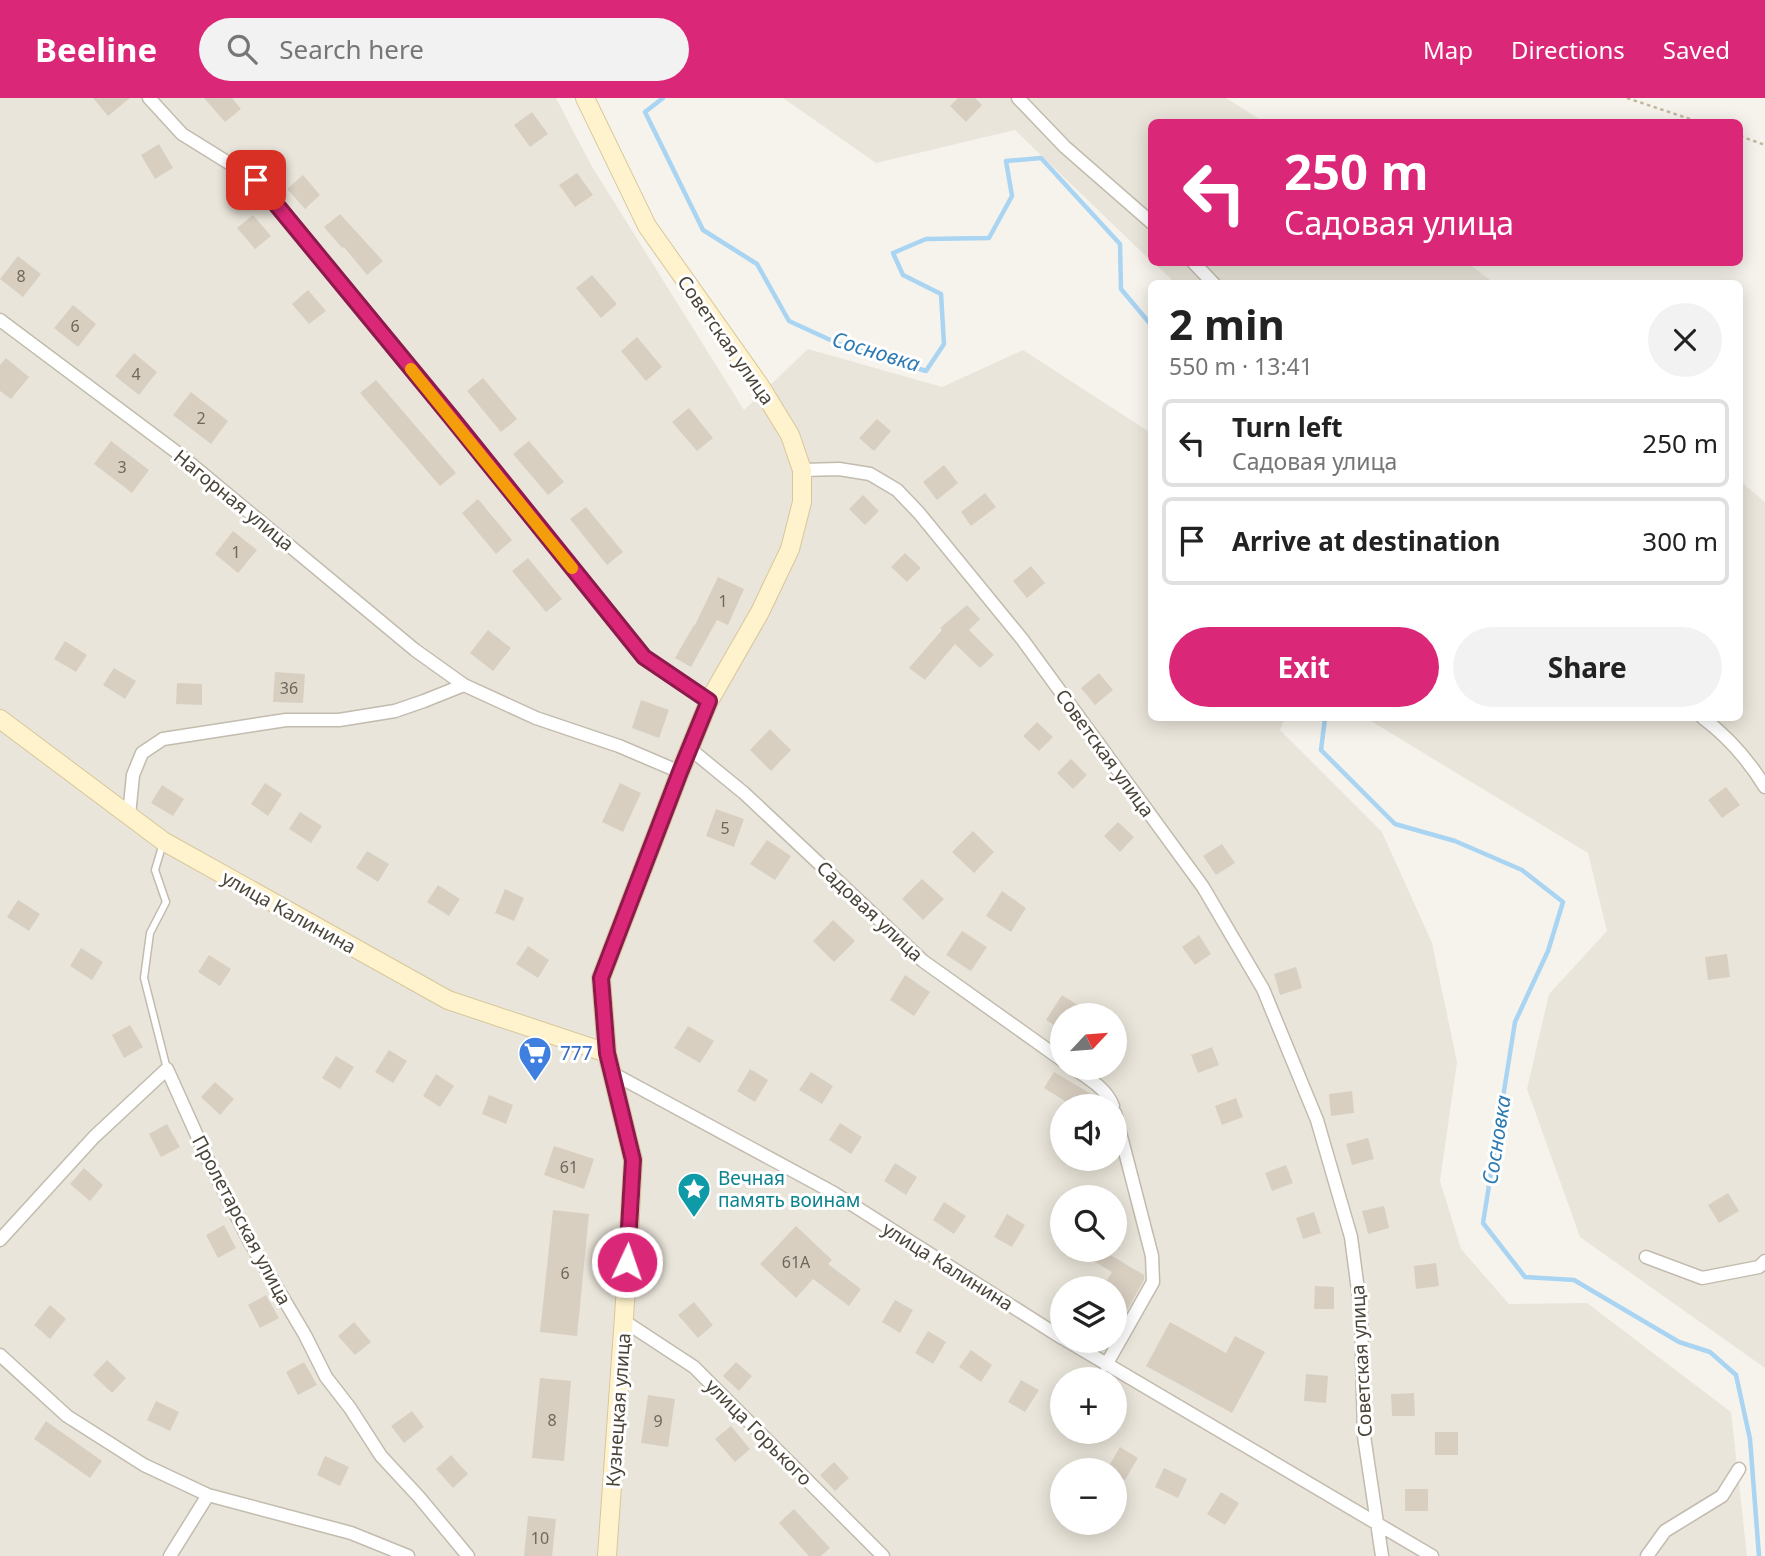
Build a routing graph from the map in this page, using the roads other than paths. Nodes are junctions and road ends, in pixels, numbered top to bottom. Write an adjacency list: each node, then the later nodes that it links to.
1 (149, 98): 10 (street)
2 (585, 98): 8 (main road, Советская улица)
3 (1018, 98): 4 (street)
4 (1148, 220)
5 (1197, 266): 6 (street)
6 (1210, 280)
7 (0, 320): 9 (street, Нагорная улица)
8 (802, 470): 10 (main road, Кузнецкая улица); 35 (street, Советская улица)
9 (464, 685): 14 (street, Нагорная улица); 16 (street)
10 (709, 701): 13 (main road, Кузнецкая улица)
11 (0, 719): 16 (main road, улица Калинина)
12 (1707, 721): 15 (street)
13 (690, 748): 14 (main road, Кузнецкая улица); 18 (street, Садовая улица)
14 (680, 772): 19 (main road, Кузнецкая улица)
15 (1765, 787)
16 (129, 815): 17 (main road, улица Калинина)
17 (163, 841): 19 (main road, улица Калинина); 20 (lane)
18 (1050, 1051)
19 (607, 1053): 21 (main road, Кузнецкая улица)
20 (167, 1069): 25 (street); 38 (street, Пролетарская улица)
21 (612, 1073): 28 (main road, Кузнецкая улица); 29 (street, улица Калинина)
22 (1090, 1080): 23 (street)
23 (1105, 1094)
24 (1127, 1159): 32 (street)
25 (0, 1240)
26 (1646, 1257): 27 (street)
27 (1765, 1261)
28 (624, 1321): 39 (main road, Кузнецкая улица); 40 (street, улица Горького)
29 (1050, 1330)
30 (1087, 1353): 32 (street, улица Калинина)
31 (0, 1355): 34 (street)
32 (1106, 1365): 35 (street, улица Калинина)
33 (1739, 1469): 43 (street)
34 (208, 1495): 36 (street); 37 (street)
35 (1379, 1525): 41 (street, Советская улица); 42 (street, улица Калинина)
36 (170, 1556)
37 (408, 1556)
38 (468, 1556)
39 (607, 1556)
40 (883, 1556)
41 (1382, 1556)
42 (1432, 1556)
43 (1647, 1556)

